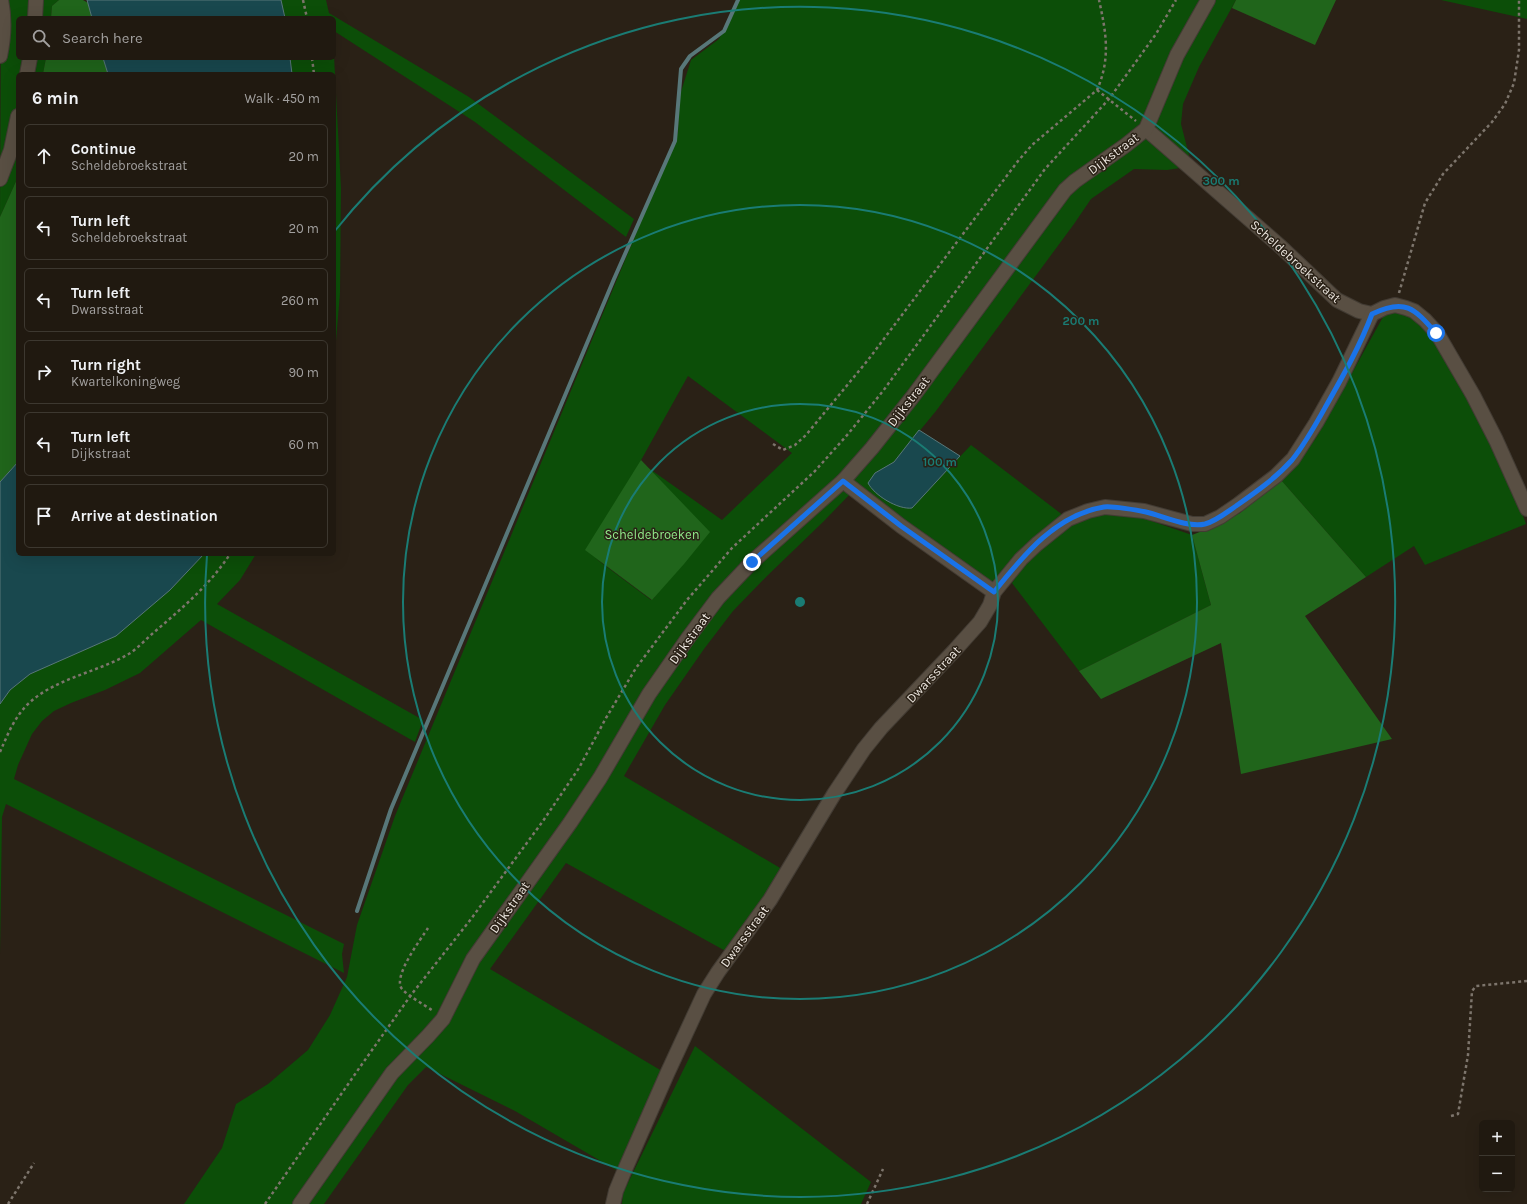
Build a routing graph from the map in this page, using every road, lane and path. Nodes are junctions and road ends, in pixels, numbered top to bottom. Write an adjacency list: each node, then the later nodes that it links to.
1 (1, 0): 10 (street)
2 (36, 0): 8 (street)
3 (303, 0): 9 (path)
4 (1099, 0): 15 (path)
5 (1176, 0): 16 (path)
6 (1208, 0): 18 (street)
7 (1519, 0): 20 (path)
8 (35, 16)
9 (307, 16)
10 (0, 56)
11 (30, 60): 13 (street)
12 (312, 60): 14 (path)
13 (27, 72)
14 (314, 72)
15 (1097, 90): 16 (path); 22 (path)
16 (1109, 99): 18 (path)
17 (16, 126): 19 (street)
18 (1146, 129): 21 (street, Scheldebroekstraat); 23 (street, Dijkstraat)
19 (0, 180)
20 (1395, 305): 21 (street); 24 (street)
21 (1372, 314): 26 (street, Dwarsstraat)
22 (773, 444)
23 (843, 481): 26 (street); 30 (street, Dijkstraat)
24 (1527, 508)
25 (229, 556): 27 (path)
26 (994, 592): 36 (street, Dwarsstraat)
27 (0, 752)
28 (428, 928): 30 (path)
29 (1527, 982): 31 (path)
30 (443, 1019): 35 (street, Dijkstraat)
31 (1451, 1116)
32 (34, 1163): 34 (path)
33 (883, 1169): 37 (path)
34 (8, 1204)
35 (300, 1204)
36 (613, 1204)
37 (867, 1204)

